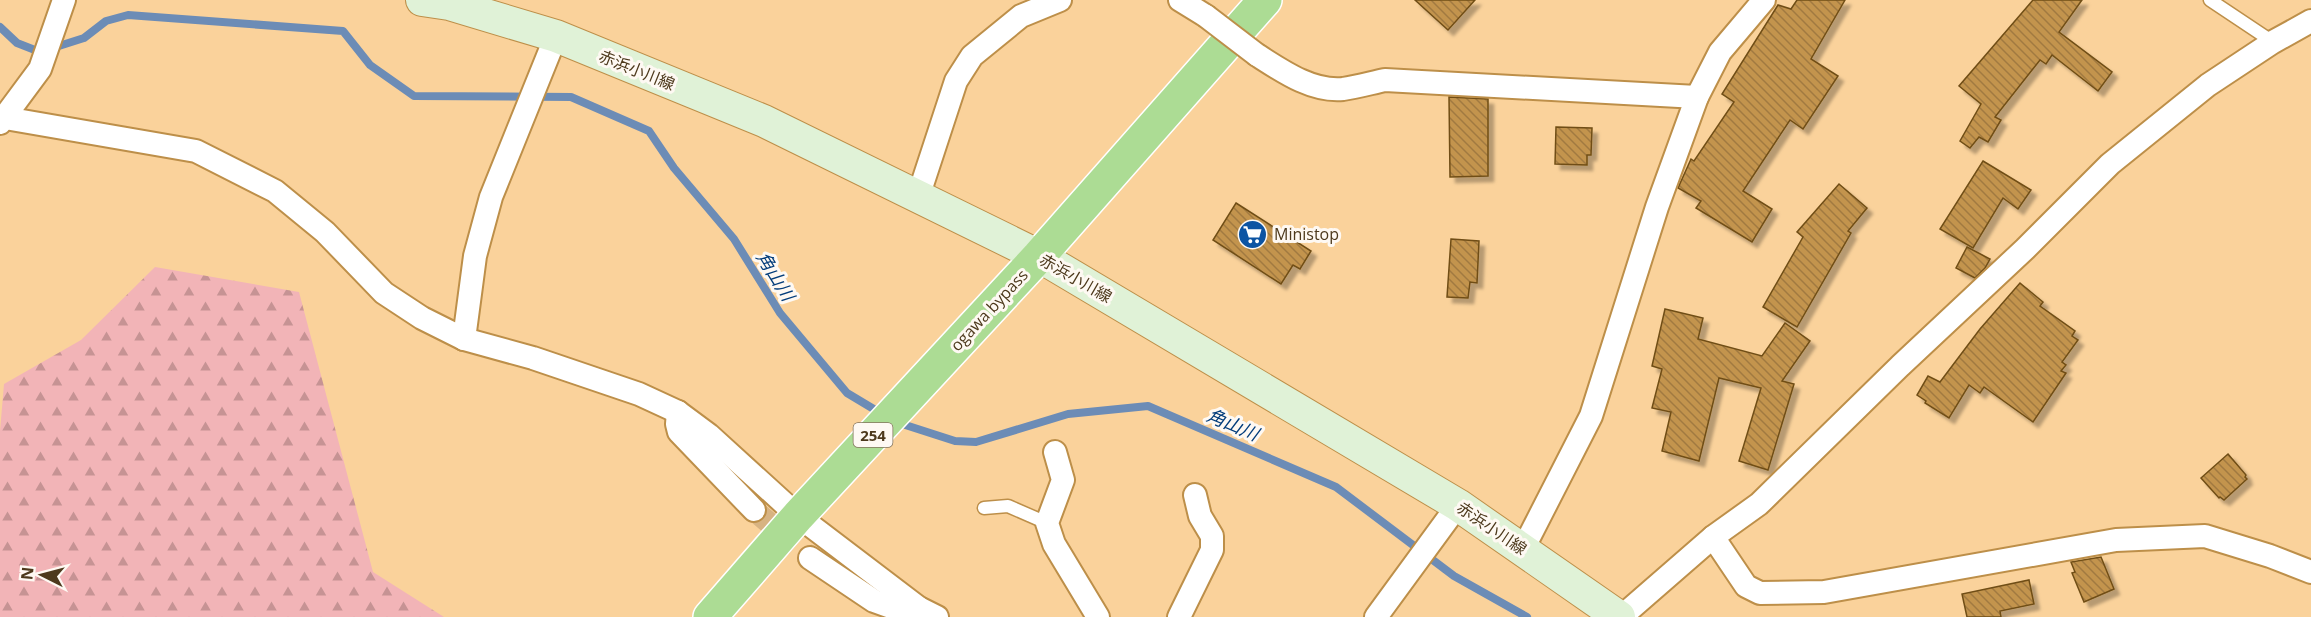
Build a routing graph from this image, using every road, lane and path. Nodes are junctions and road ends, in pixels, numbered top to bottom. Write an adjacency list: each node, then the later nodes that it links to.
1 (64, 0): 12 (street)
2 (1060, 0): 13 (street)
3 (1180, 0): 11 (street, bridge)
4 (1265, 0): 14 (highway, ogawa bypass / 254)
5 (1764, 0): 11 (street)
6 (2210, 0): 10 (lane)
7 (440, 1): 9 (main road, 赤浜小川線)
8 (2311, 21): 10 (street)
9 (556, 36): 13 (main road, 赤浜小川線); 15 (street)
10 (2273, 42): 24 (street)
11 (1697, 98): 25 (street)
12 (2, 120): 15 (street)
13 (918, 197): 14 (main road, 赤浜小川線)
14 (1039, 256): 19 (main road, 赤浜小川線); 22 (highway, ogawa bypass / 254)
15 (464, 339): 16 (street)
16 (678, 412): 21 (street); 22 (street)
17 (1055, 452): 23 (street)
18 (1195, 495): 31 (street)
19 (1458, 505): 25 (main road, 赤浜小川線); 32 (street)
20 (984, 508): 23 (lane)
21 (754, 510)
22 (798, 516): 28 (street); 29 (highway, ogawa bypass / 254)
23 (1047, 522): 30 (street)
24 (1713, 537): 27 (street); 33 (street)
25 (1523, 549): 33 (main road, 赤浜小川線)
26 (810, 558): 28 (street)
27 (2311, 572)
28 (928, 612)
29 (710, 617)
30 (1098, 617)
31 (1179, 617)
32 (1376, 617)
33 (1620, 617)

